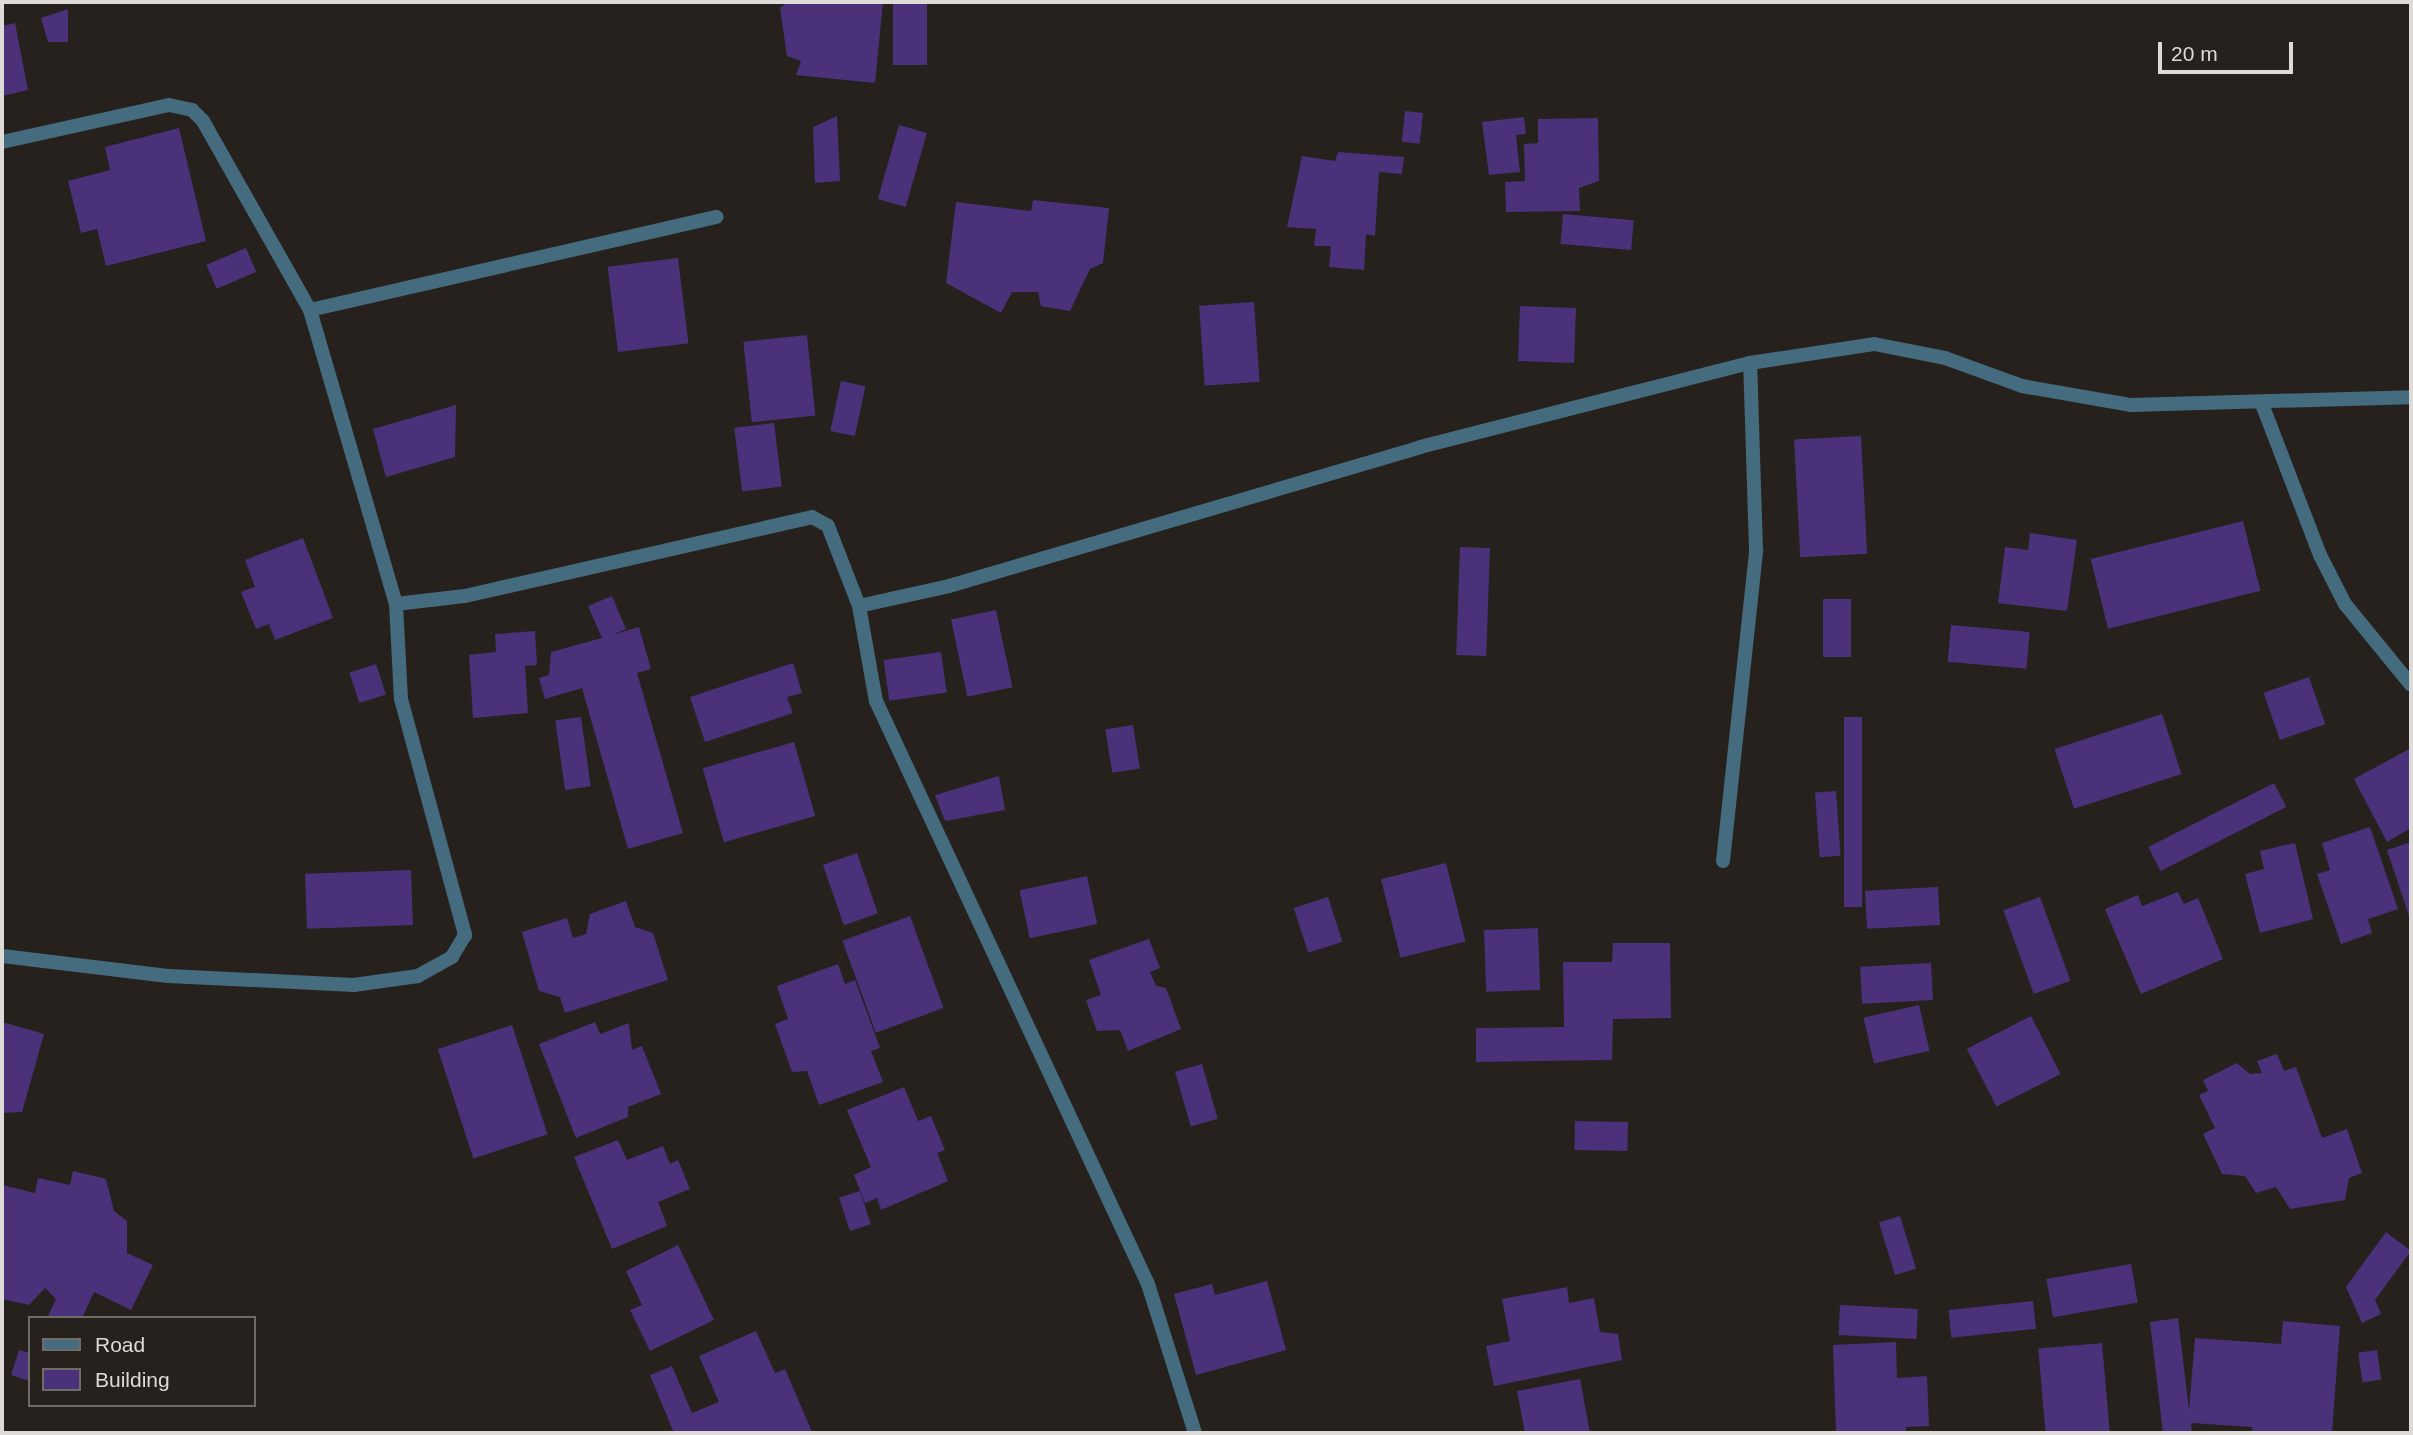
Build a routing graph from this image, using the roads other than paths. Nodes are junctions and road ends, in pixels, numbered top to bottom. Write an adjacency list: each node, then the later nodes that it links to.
1 (2, 142): 3 (street)
2 (717, 217): 3 (street)
3 (310, 310): 7 (street)
4 (1750, 363): 6 (street); 8 (street); 10 (street)
5 (2411, 397): 6 (street)
6 (2262, 404): 9 (street)
7 (396, 604): 8 (street); 11 (street)
8 (859, 606): 12 (street)
9 (2411, 685)
10 (1723, 861)
11 (2, 956)
12 (1195, 1433)

